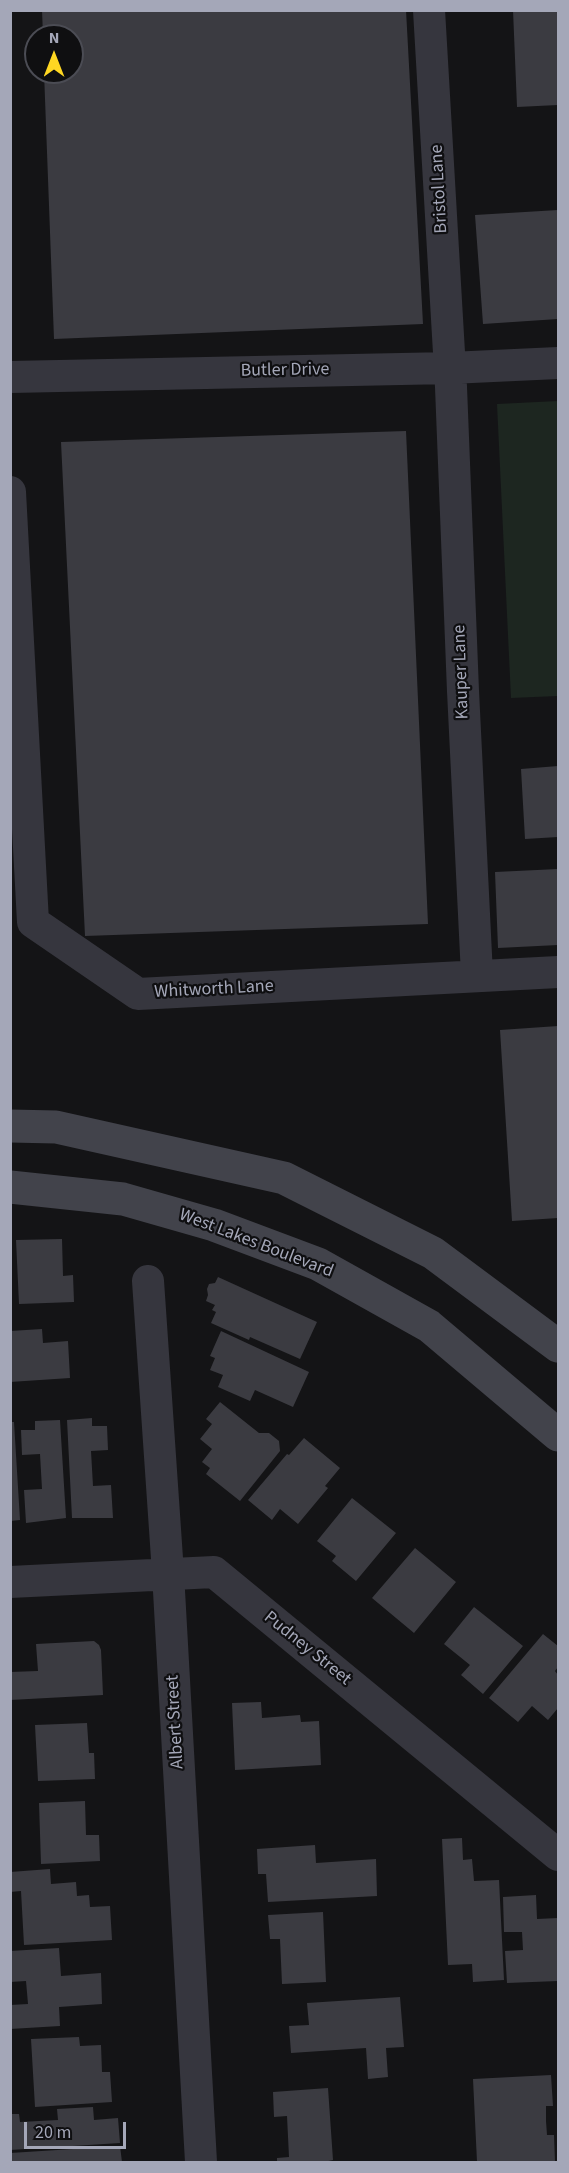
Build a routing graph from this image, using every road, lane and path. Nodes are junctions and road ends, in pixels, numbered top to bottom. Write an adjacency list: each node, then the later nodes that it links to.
1 (429, 10): 3 (street, Bristol Lane)
2 (558, 363): 3 (street, Butler Drive)
3 (450, 368): 4 (street, Butler Drive); 7 (street, Kauper Lane)
4 (10, 377)
5 (10, 492): 7 (street, Whitworth Lane)
6 (558, 972): 7 (street, Whitworth Lane)
7 (477, 975)
8 (10, 1126): 11 (main road)
9 (10, 1187): 12 (main road, West Lakes Boulevard)
10 (148, 1281): 13 (street, Albert Street)
11 (558, 1346)
12 (558, 1435)
13 (168, 1573): 14 (street, Pudney Street); 15 (street, Pudney Street); 16 (street, Albert Street)
14 (10, 1582)
15 (558, 1855)
16 (201, 2163)

